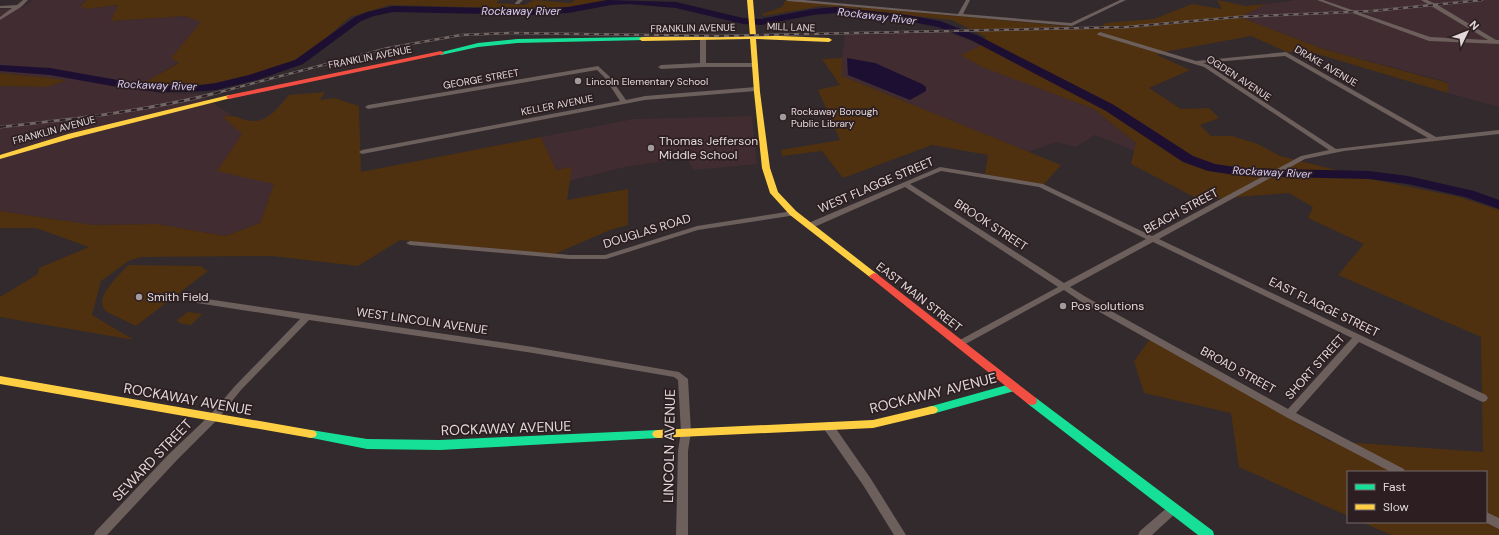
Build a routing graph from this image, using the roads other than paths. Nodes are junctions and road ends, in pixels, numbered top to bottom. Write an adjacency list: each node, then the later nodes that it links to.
1 (26, 0): 11 (street)
2 (750, 0): 15 (street, EAST MAIN STREET)
3 (788, 0): 9 (street)
4 (968, 0): 12 (street)
5 (1111, 0): 8 (street)
6 (1320, 0): 18 (street)
7 (1425, 0): 18 (street)
8 (1121, 1): 12 (street)
9 (864, 3): 12 (street)
10 (0, 6): 11 (street)
11 (19, 6): 13 (street)
12 (960, 15)
13 (0, 19)
14 (1100, 34): 19 (street, OGDEN AVENUE)
15 (753, 37): 16 (street, FRANKLIN AVENUE); 17 (street, MILL LANE); 21 (street, EAST MAIN STREET)
16 (703, 38): 20 (street); 30 (street, FRANKLIN AVENUE)
17 (829, 40)
18 (1498, 44)
19 (1197, 62): 27 (street, DRAKE AVENUE); 28 (street, OGDEN AVENUE)
20 (703, 65): 21 (street); 22 (street)
21 (754, 65): 23 (street, EAST MAIN STREET)
22 (661, 67)
23 (756, 89): 24 (street, KELLER AVENUE); 32 (street, EAST MAIN STREET)
24 (624, 102): 25 (street, GEORGE STREET); 29 (street, KELLER AVENUE)
25 (368, 107)
26 (1499, 132): 27 (street, BEACH STREET)
27 (1435, 139): 28 (street, BEACH STREET)
28 (1335, 151): 34 (street, BEACH STREET)
29 (362, 152)
30 (0, 157)
31 (905, 184): 33 (street, WEST FLAGGE STREET); 34 (street, WEST FLAGGE STREET); 36 (street, BROOK STREET)
32 (793, 213): 33 (street, EAST MAIN STREET); 35 (street, DOUGLAS ROAD)
33 (809, 226): 40 (street, EAST MAIN STREET)
34 (1154, 239): 36 (street, BEACH STREET); 39 (street, EAST FLAGGE STREET)
35 (410, 243)
36 (1064, 287): 40 (street, BEACH STREET); 45 (street, BROAD STREET)
37 (200, 301): 38 (street, WEST LINCOLN AVENUE)
38 (307, 316): 41 (street, WEST LINCOLN AVENUE); 46 (street, SEWARD STREET)
39 (1358, 337): 44 (street, EAST FLAGGE STREET); 45 (street, SHORT STREET)
40 (959, 344): 43 (street, EAST MAIN STREET)
41 (639, 368): 48 (street, LINCOLN AVENUE)
42 (0, 380): 46 (street, ROCKAWAY AVENUE)
43 (1014, 387): 47 (street, ROCKAWAY AVENUE); 50 (street, EAST MAIN STREET)
44 (1482, 398)
45 (1289, 414): 49 (street, BROAD STREET)
46 (213, 418): 48 (street, ROCKAWAY AVENUE); 53 (street, SEWARD STREET)
47 (828, 426): 48 (street, ROCKAWAY AVENUE); 55 (street)
48 (686, 432): 54 (street, LINCOLN AVENUE)
49 (1398, 471)
50 (1173, 509): 56 (street); 57 (street, EAST MAIN STREET)
51 (1487, 518): 52 (street)
52 (1499, 524)
53 (100, 535)
54 (682, 535)
55 (900, 535)
56 (1144, 535)
57 (1208, 535)

